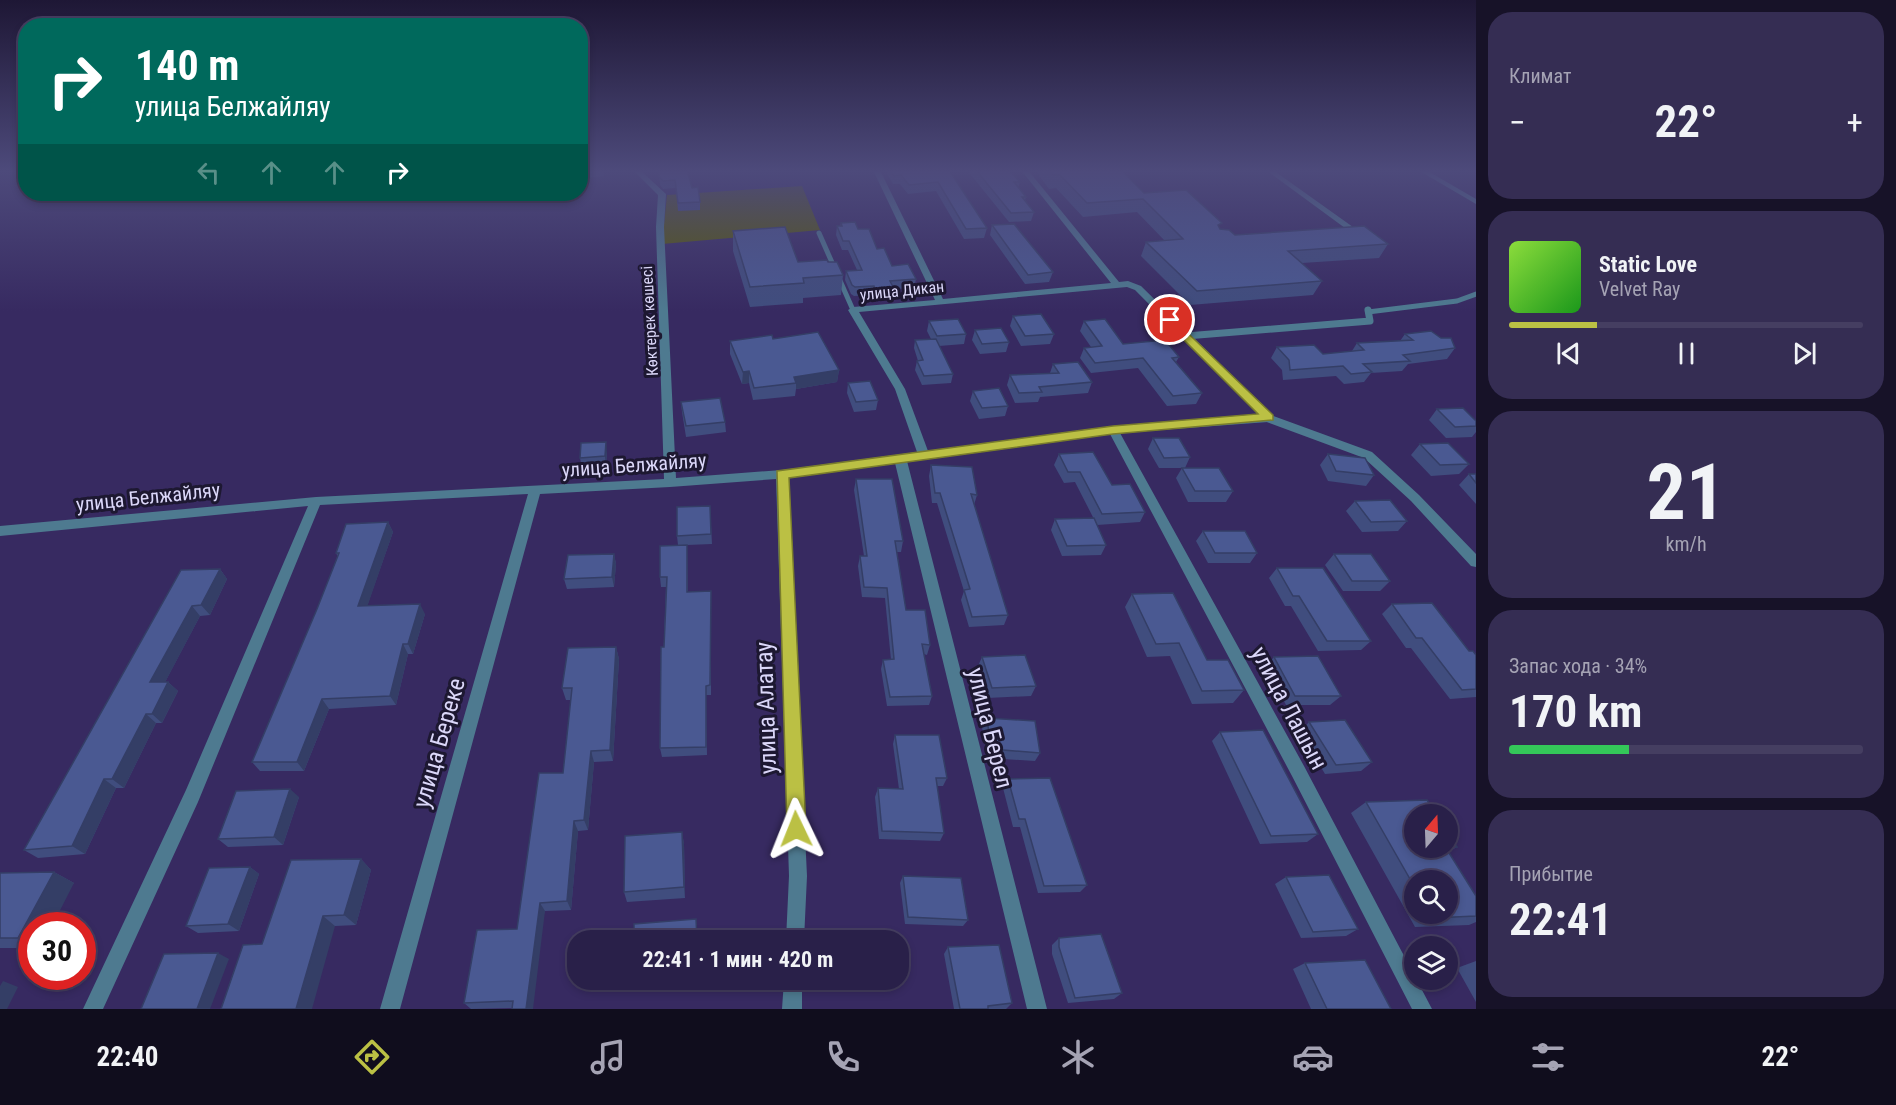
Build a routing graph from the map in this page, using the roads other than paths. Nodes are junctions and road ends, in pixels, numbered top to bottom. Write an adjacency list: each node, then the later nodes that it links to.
1 (661, 217): 19 (street, Көктерек көшесі)
2 (899, 217): 11 (street)
3 (1063, 217): 9 (street)
4 (1335, 217): 5 (street)
5 (1353, 230): 6 (street); 8 (street)
6 (1342, 231)
7 (819, 233): 12 (lane)
8 (1372, 244)
9 (1117, 285): 11 (street, улица Дикан); 13 (street, улица Дикан)
10 (1476, 294): 13 (lane)
11 (940, 301): 12 (street, улица Дикан)
12 (853, 310): 16 (street, улица Дикан)
13 (1186, 336): 14 (street, улица Дикан)
14 (1268, 418): 15 (street, улица Белжайляу); 23 (street)
15 (1113, 430): 16 (street, улица Белжайляу); 30 (street, улица Лашын)
16 (924, 455): 17 (street, улица Белжайляу)
17 (900, 458): 18 (street, улица Белжайляу); 29 (street, улица Берел)
18 (782, 474): 19 (street, улица Белжайляу); 24 (street, улица Алатау)
19 (670, 483): 20 (street, улица Белжайляу)
20 (535, 491): 21 (street, улица Белжайляу); 27 (street, улица Береке)
21 (316, 501): 22 (street, улица Белжайляу); 26 (street)
22 (0, 531)
23 (1476, 562)
24 (795, 930)
25 (793, 990): 28 (street)
26 (93, 1009)
27 (390, 1009)
28 (792, 1009)
29 (1037, 1009)
30 (1422, 1009)

